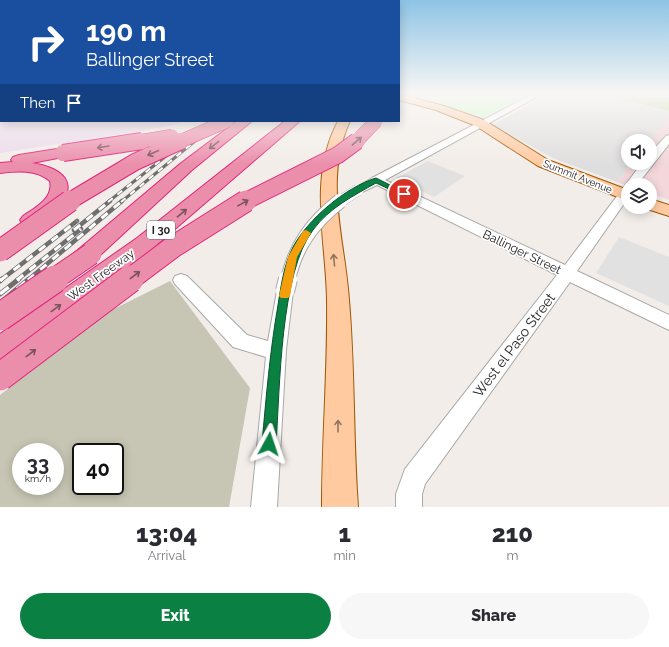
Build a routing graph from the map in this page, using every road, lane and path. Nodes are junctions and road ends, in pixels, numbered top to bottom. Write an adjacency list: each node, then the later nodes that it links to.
1 (466, 118): 10 (main road, Summit Avenue)
2 (491, 118): 10 (street)
3 (220, 122): 13 (highway, one-way to 13, bridge)
4 (225, 122): 21 (highway, one-way to 21, bridge)
5 (244, 122): 26 (highway, one-way to 26)
6 (270, 122): 24 (highway, West Freeway / I 30, bridge)
7 (292, 122): 26 (highway, West Freeway / I 30, one-way to 7)
8 (344, 122): 30 (main road, one-way to 8)
9 (375, 122): 29 (highway, one-way to 9, bridge)
10 (480, 123): 15 (street); 16 (main road, Summit Avenue)
11 (669, 138): 12 (street)
12 (657, 152)
13 (0, 163)
14 (0, 168): 20 (highway)
15 (376, 180): 22 (street, Ballinger Street); 28 (street, bridge)
16 (621, 189)
17 (621, 201): 22 (street, West el Paso Street)
18 (657, 206): 19 (main road)
19 (669, 210)
20 (0, 241)
21 (0, 251)
22 (567, 274): 25 (street, Ballinger Street); 31 (street, West el Paso Street)
23 (181, 280): 28 (street)
24 (0, 317)
25 (669, 323)
26 (12, 333): 27 (highway, West Freeway / I 30)
27 (0, 350)
28 (276, 350): 32 (street)
29 (0, 377)
30 (338, 453): 33 (main road); 34 (main road)
31 (409, 506)
32 (264, 507)
33 (340, 507)
34 (354, 507)

